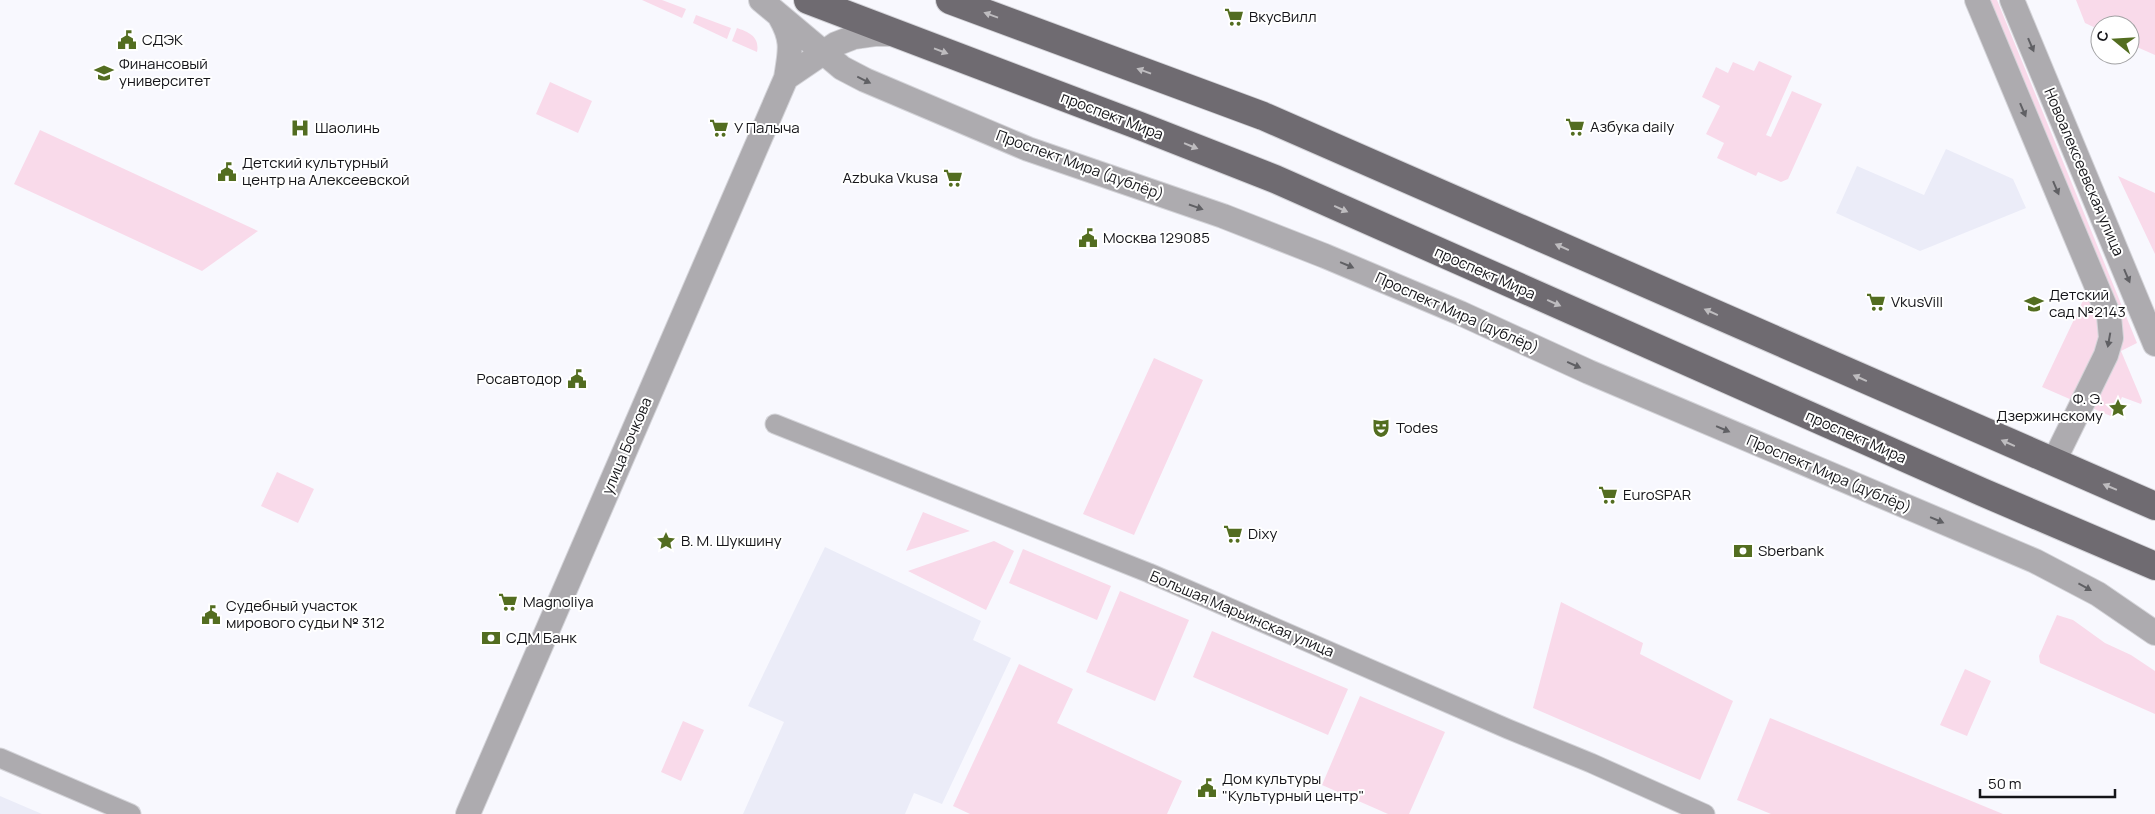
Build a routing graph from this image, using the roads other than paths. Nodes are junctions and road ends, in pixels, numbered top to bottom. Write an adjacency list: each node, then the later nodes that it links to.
1 (761, 0): 6 (street, Проспект Мира (дублёр))
2 (808, 0): 7 (main road, проспект Мира)
3 (950, 0): 12 (main road, one-way to 3)
4 (1978, 0): 12 (street, one-way to 12)
5 (2012, 0): 10 (street, Новоалексеевская улица, one-way to 10)
6 (780, 17): 8 (street, Проспект Мира (дублёр)); 9 (street, улица Бочкова)
7 (896, 34): 8 (street); 14 (main road, проспект Мира, one-way to 14)
8 (824, 53): 9 (street); 15 (street, Проспект Мира (дублёр), one-way to 15)
9 (786, 78): 18 (street, улица Бочкова)
10 (2155, 344)
11 (775, 424): 19 (street, Большая Марьинская улица)
12 (2053, 463): 13 (main road, one-way to 12)
13 (2155, 506)
14 (2155, 566)
15 (2155, 633)
16 (0, 758): 17 (street)
17 (131, 814)
18 (468, 814)
19 (1705, 814)

